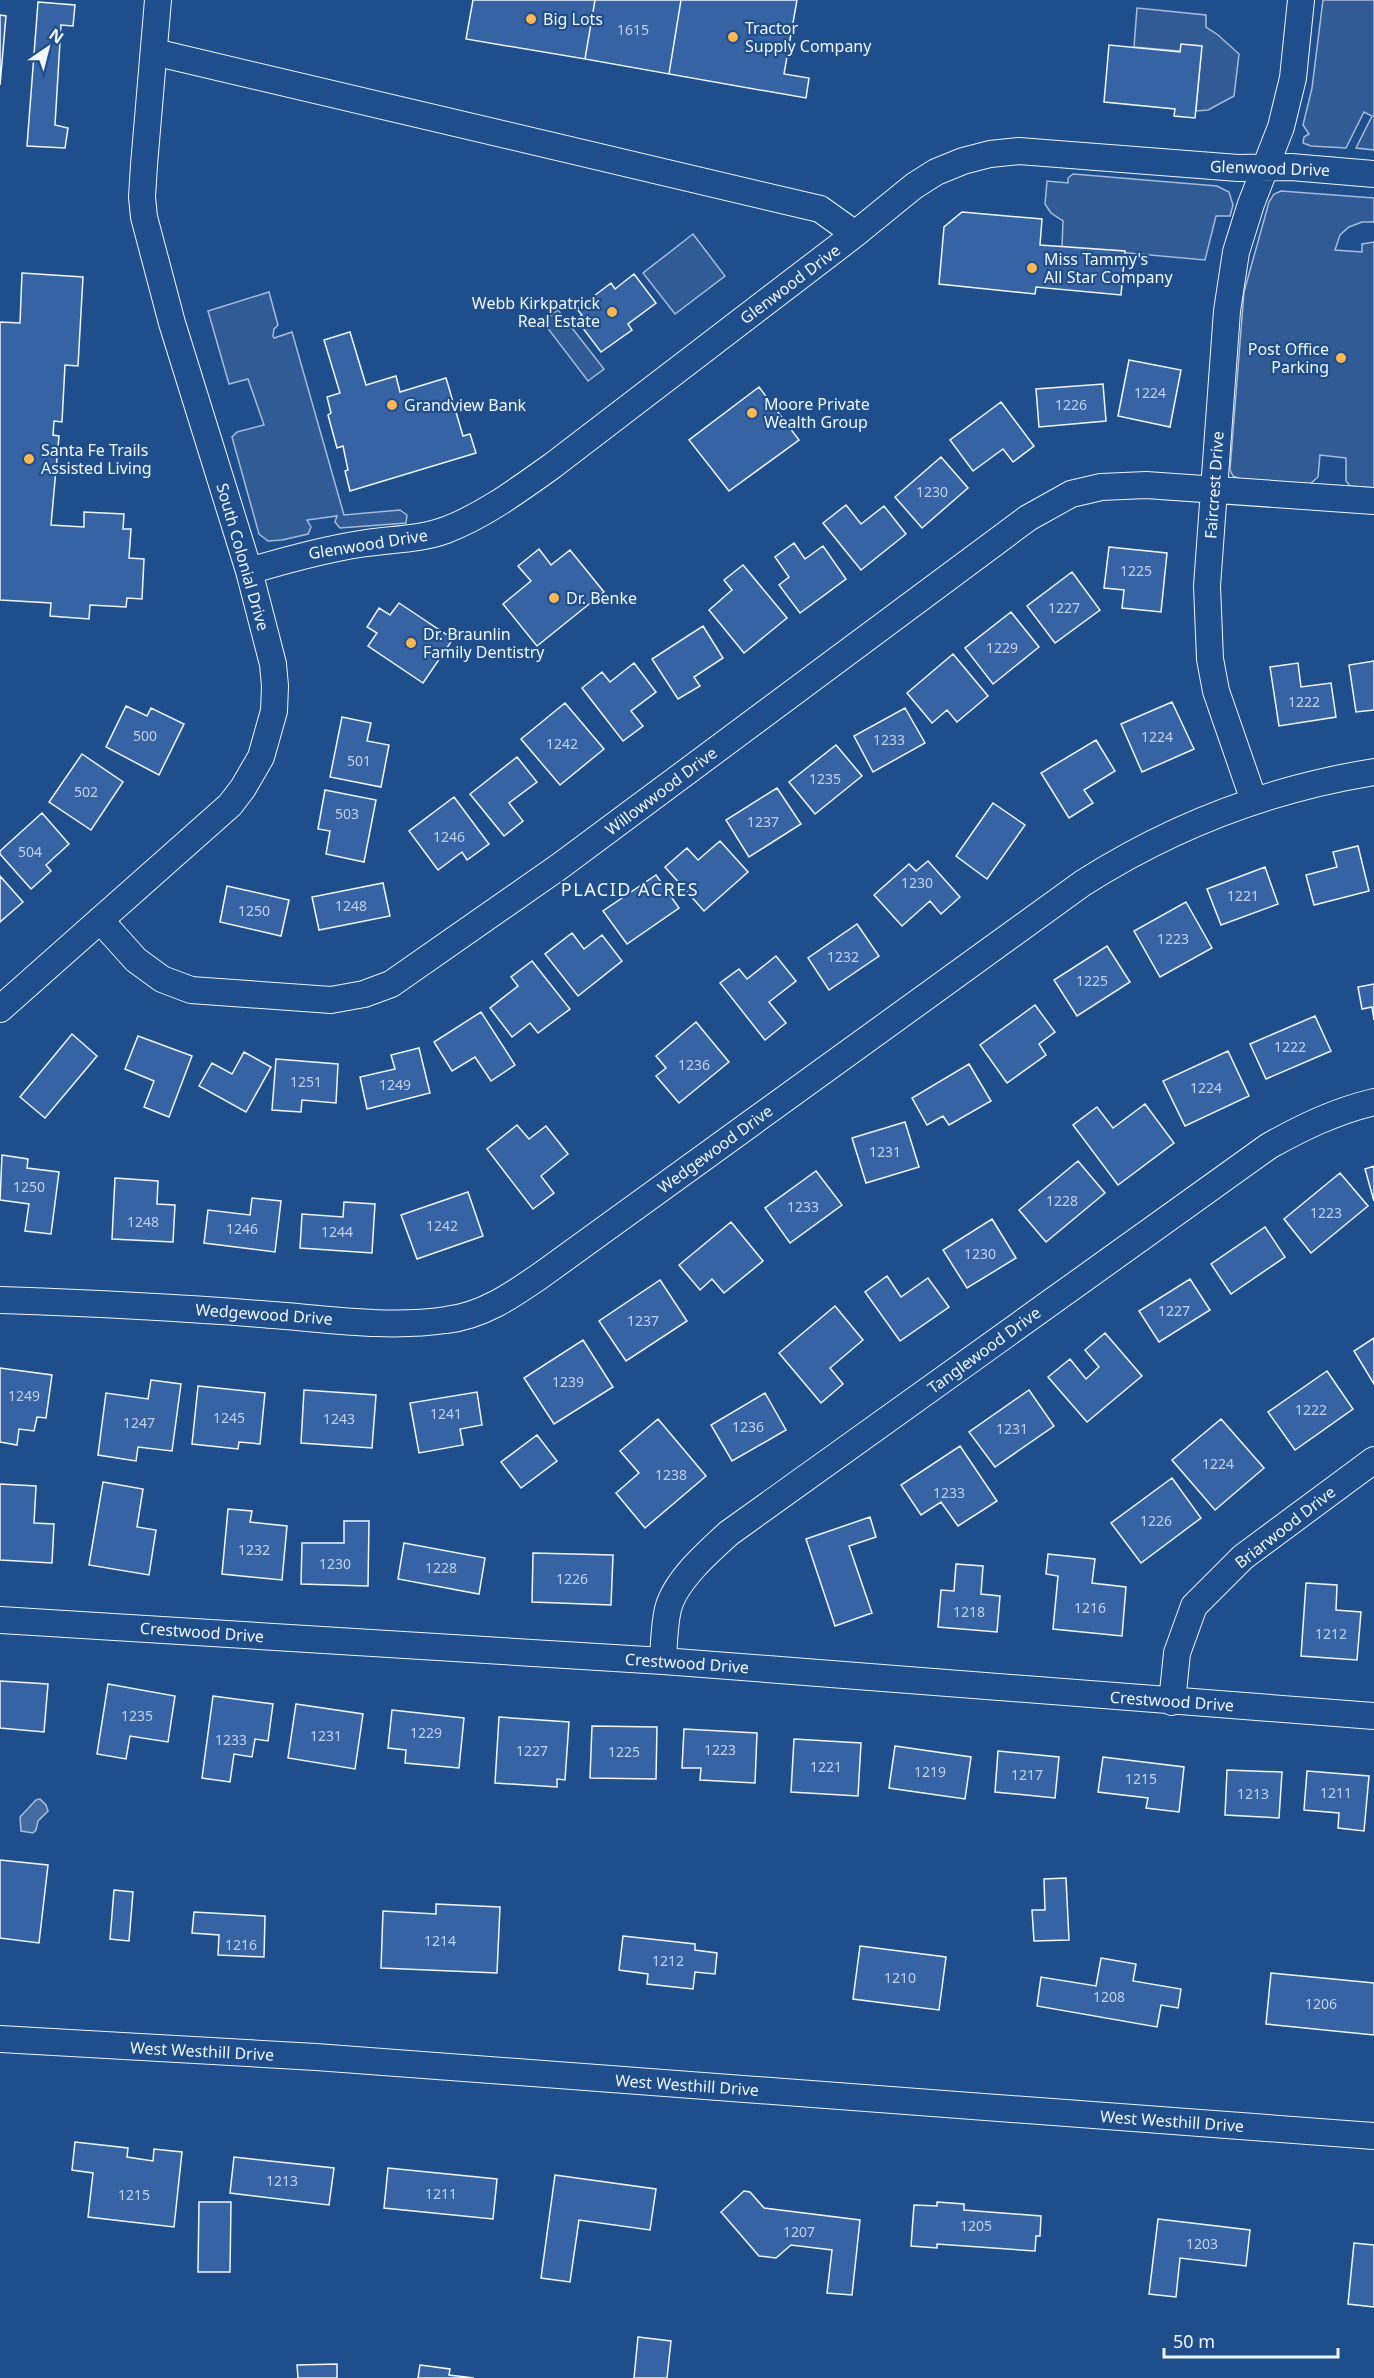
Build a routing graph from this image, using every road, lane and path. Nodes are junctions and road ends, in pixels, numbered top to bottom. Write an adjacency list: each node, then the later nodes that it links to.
1 (158, 0): 3 (street, South Colonial Drive)
2 (1301, 0): 4 (street, Faircrest Drive)
3 (154, 52): 6 (street); 9 (street, South Colonial Drive)
4 (1266, 168): 5 (street, Glenwood Drive); 6 (street, Glenwood Drive); 7 (street, Faircrest Drive)
5 (1374, 174)
6 (855, 234): 9 (street, Glenwood Drive)
7 (1213, 490): 8 (street, Willowwood Drive); 11 (street, Faircrest Drive); 12 (street, Willowwood Drive)
8 (1374, 501)
9 (249, 571): 12 (street, South Colonial Drive)
10 (1374, 772): 11 (street, Wedgewood Drive)
11 (1254, 801): 15 (street, Wedgewood Drive)
12 (100, 920): 13 (street, South Colonial Drive)
13 (0, 1009)
14 (1374, 1102): 18 (street, Tanglewood Drive)
15 (0, 1300)
16 (1374, 1460): 19 (street, Briarwood Drive)
17 (0, 1620): 18 (street, Crestwood Drive)
18 (663, 1661): 19 (street, Crestwood Drive)
19 (1172, 1702): 20 (street, Crestwood Drive)
20 (1374, 1716)
21 (0, 2039): 22 (street, West Westhill Drive)
22 (1374, 2136)

